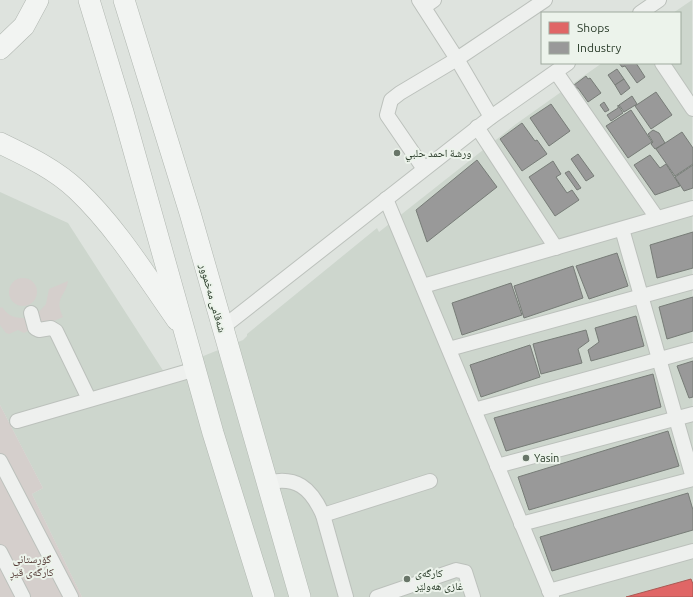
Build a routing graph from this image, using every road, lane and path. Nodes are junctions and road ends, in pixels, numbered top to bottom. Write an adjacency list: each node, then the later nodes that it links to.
1 (38, 0): 6 (highway)
2 (89, 0): 28 (highway)
3 (124, 0): 27 (highway, شەقامی مەخموور)
4 (545, 0): 7 (street)
5 (426, 2): 7 (street)
6 (0, 49)
7 (457, 59): 12 (street); 17 (street)
8 (567, 64): 10 (street)
9 (663, 64): 11 (street)
10 (556, 72): 12 (street); 20 (street)
11 (693, 109)
12 (491, 117): 13 (street)
13 (477, 127): 17 (street); 22 (street)
14 (0, 143): 16 (highway)
15 (0, 147): 16 (highway)
16 (20, 153): 28 (highway)
17 (424, 169): 18 (street)
18 (386, 200): 24 (street); 27 (street)
19 (693, 208): 20 (street)
20 (657, 218): 21 (street)
21 (622, 229): 22 (street); 25 (street)
22 (556, 248): 24 (street)
23 (693, 282): 25 (street)
24 (423, 286): 29 (street)
25 (641, 296): 29 (street); 31 (street)
26 (31, 314): 33 (street)
27 (222, 328): 42 (highway, شەقامی مەخموور)
28 (186, 334): 32 (highway)
29 (449, 349): 34 (street)
30 (693, 350): 31 (street)
31 (659, 360): 34 (street); 36 (street)
32 (196, 369): 33 (street); 50 (highway)
33 (89, 399): 37 (street)
34 (474, 410): 39 (street)
35 (693, 414): 36 (street)
36 (676, 419): 39 (street); 40 (street)
37 (17, 421)
38 (0, 461): 49 (street)
39 (497, 466): 44 (street)
40 (693, 479): 44 (street)
41 (430, 481): 43 (street)
42 (266, 483): 43 (street); 51 (highway, شەقامی مەخموور)
43 (323, 515): 52 (street)
44 (521, 524): 47 (street)
45 (693, 551): 47 (street)
46 (0, 552): 48 (street)
47 (551, 594)
48 (23, 597)
49 (70, 597)
50 (264, 597)
51 (300, 597)
52 (346, 597)
53 (377, 597): 54 (street)
54 (473, 597)

